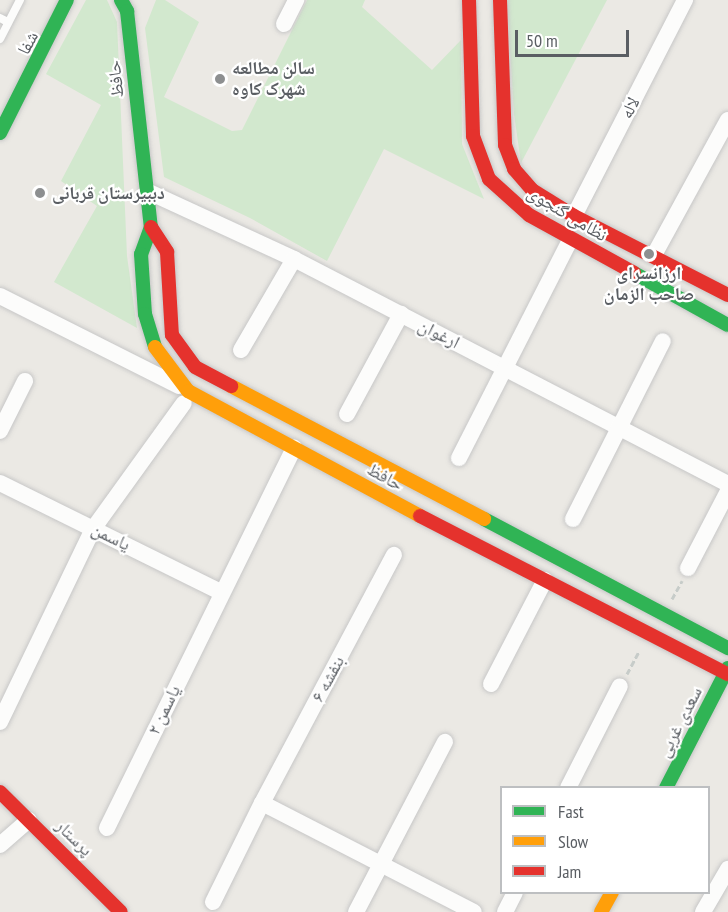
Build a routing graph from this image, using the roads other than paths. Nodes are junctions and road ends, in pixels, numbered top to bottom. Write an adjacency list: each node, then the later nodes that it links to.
1 (20, 0): 8 (lane)
2 (67, 0): 12 (street, شفا)
3 (121, 0): 13 (street, حافظ)
4 (296, 0): 9 (street)
5 (469, 0): 16 (street, نظامی گنجوی)
6 (500, 0): 14 (street, نظامی گنجوی)
7 (685, 0): 14 (street, لاله)
8 (4, 20): 10 (lane)
9 (284, 24)
10 (0, 39)
11 (728, 120): 17 (street)
12 (0, 133)
13 (147, 191): 15 (street, حافظ); 18 (street, ارغوان)
14 (574, 216): 17 (street, نظامی گنجوی)
15 (151, 227): 27 (street, حافظ); 29 (street, حافظ)
16 (570, 240): 22 (street, نظامی گنجوی); 25 (street)
17 (654, 255): 19 (street, نظامی گنجوی)
18 (294, 259): 21 (street, ارغوان); 24 (street)
19 (728, 295)
20 (0, 296): 27 (street)
21 (401, 314): 25 (street, ارغوان); 28 (street)
22 (728, 326)
23 (663, 341): 30 (street)
24 (241, 350)
25 (505, 368): 30 (street, ارغوان); 33 (street)
26 (26, 381): 31 (street)
27 (186, 397): 32 (street, حافظ); 38 (street)
28 (347, 414)
29 (302, 423): 32 (street); 43 (street, حافظ)
30 (620, 428): 35 (street, ارغوان); 37 (street)
31 (0, 431)
32 (294, 448): 41 (street, حافظ); 42 (street, یاسمن ۲)
33 (459, 458)
34 (0, 483): 38 (street, یاسمن)
35 (728, 484)
36 (728, 491): 40 (street)
37 (573, 519)
38 (93, 529): 42 (street, یاسمن); 47 (street)
39 (394, 555): 52 (street, بنفشه ۶)
40 (688, 568)
41 (545, 580): 44 (street, حافظ); 45 (street)
42 (222, 592): 54 (street, یاسمن ۲)
43 (728, 648)
44 (727, 672): 50 (street, سعدی غربی)
45 (491, 684)
46 (620, 686): 49 (street)
47 (0, 722)
48 (445, 742): 56 (street)
49 (569, 786)
50 (667, 786)
51 (0, 792): 53 (street, پرستار)
52 (261, 803): 56 (street); 60 (street, بنفشه ۶)
53 (29, 820): 55 (street); 61 (street, پرستار)
54 (107, 828)
55 (0, 845)
56 (380, 864): 62 (street); 63 (street)
57 (728, 869): 66 (street)
58 (514, 894): 64 (street)
59 (611, 894): 65 (street)
60 (213, 902)
61 (121, 912)
62 (356, 912)
63 (474, 912)
64 (505, 912)
65 (601, 912)
66 (703, 912)

